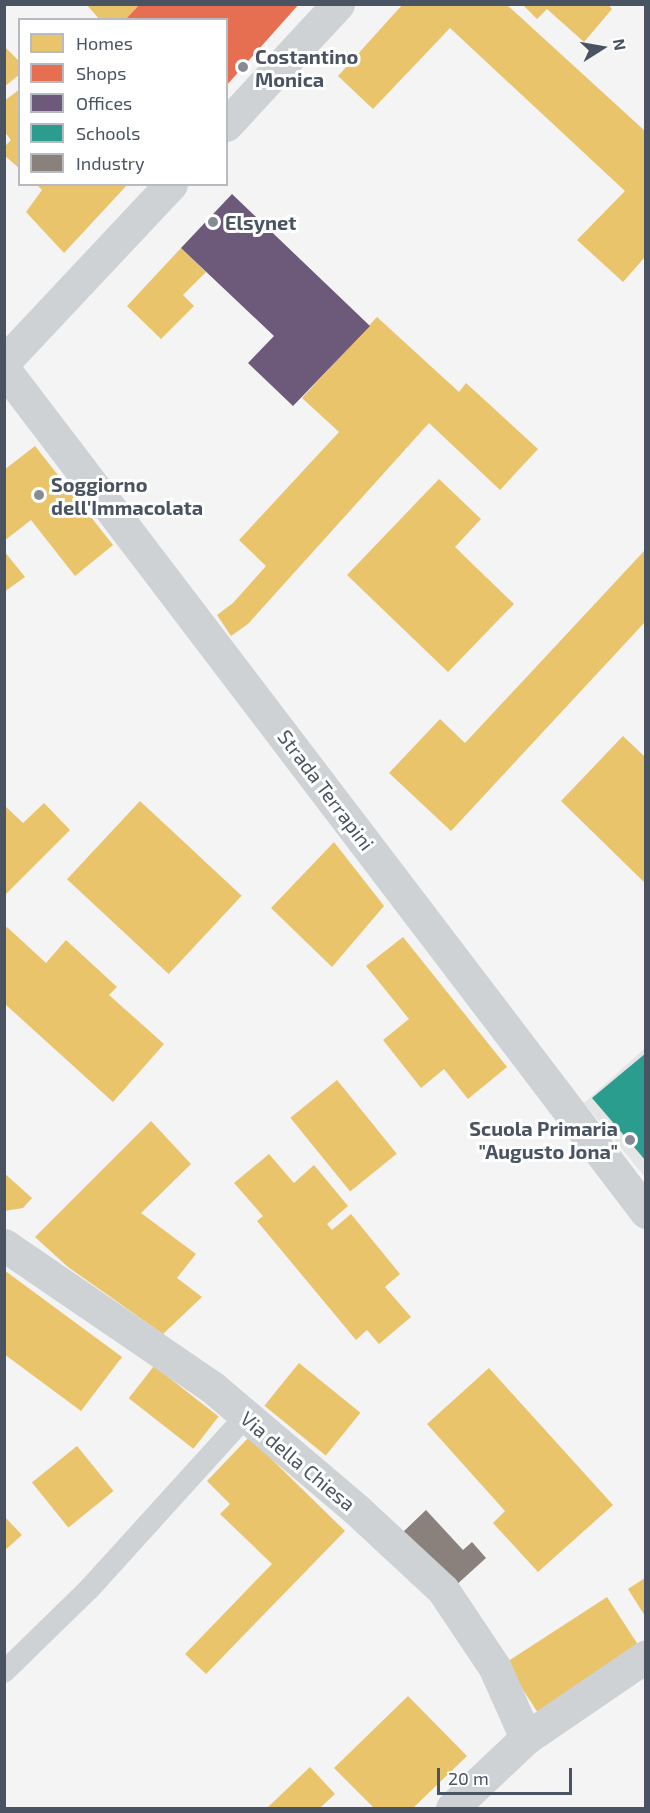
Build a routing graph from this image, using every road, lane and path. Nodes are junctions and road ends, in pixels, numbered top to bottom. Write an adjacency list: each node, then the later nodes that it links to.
1 (338, 4): 2 (street)
2 (228, 123)
3 (169, 186): 4 (street)
4 (4, 362)
5 (4, 369): 6 (street, Strada Terrapini)
6 (645, 1212)
7 (4, 1245): 8 (street, Via della Chiesa)
8 (246, 1416): 10 (lane); 11 (street, Via della Chiesa)
9 (645, 1656): 11 (street)
10 (4, 1672)
11 (526, 1738): 12 (street)
12 (452, 1809)

